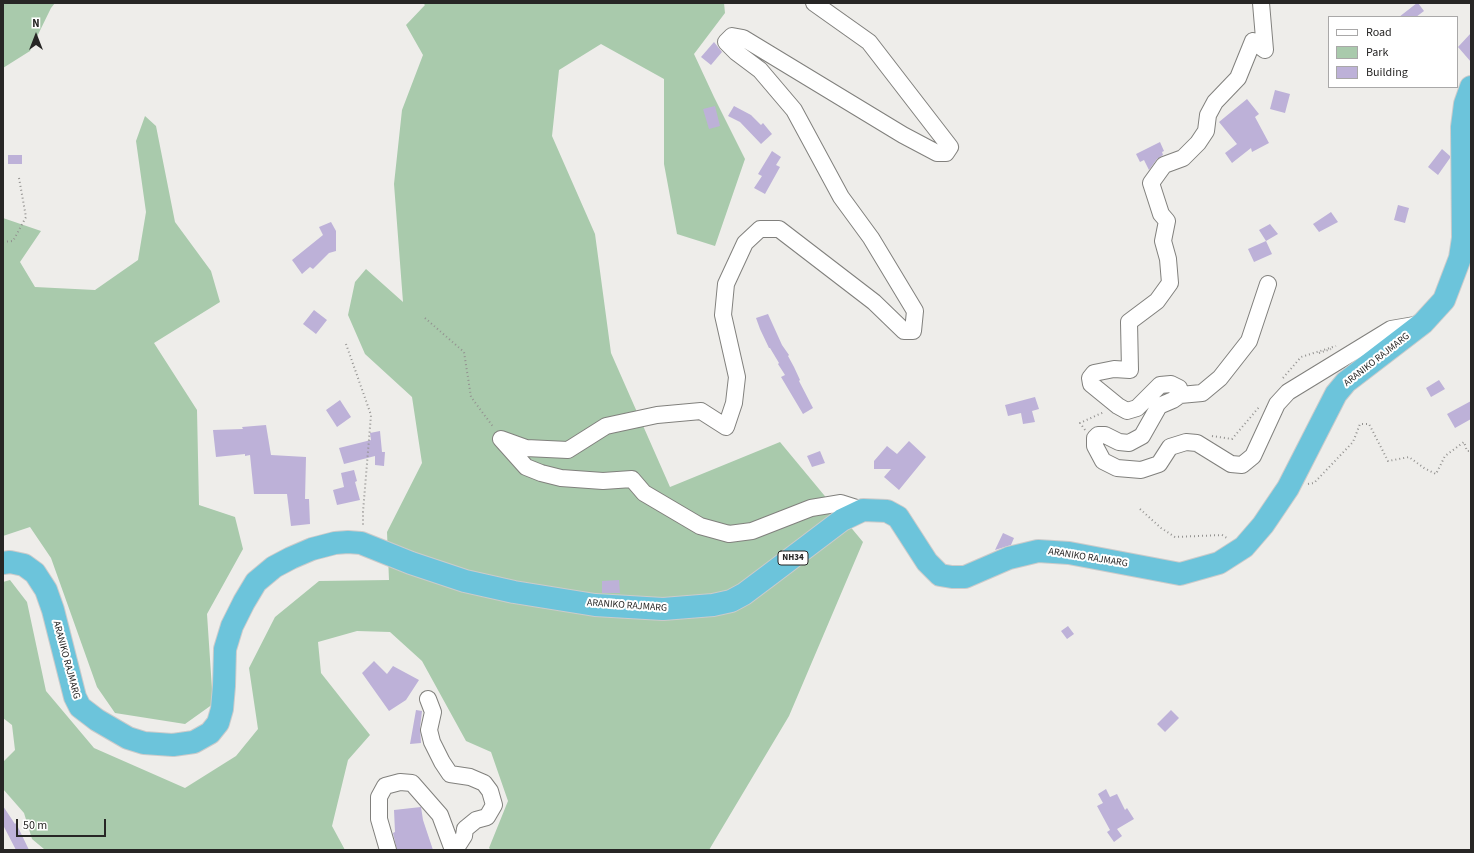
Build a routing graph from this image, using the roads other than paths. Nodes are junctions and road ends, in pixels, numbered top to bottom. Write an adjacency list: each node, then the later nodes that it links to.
1 (814, 3): 7 (street)
2 (1261, 3): 6 (street)
3 (1471, 87): 5 (highway, ARANIKO RAJMARG / NH34)
4 (1268, 284): 6 (street)
5 (1423, 323): 6 (street); 7 (highway, ARANIKO RAJMARG / NH34)
6 (1180, 395)
7 (863, 510): 8 (highway, ARANIKO RAJMARG / NH34)
8 (3, 563)
9 (428, 699): 11 (street)
10 (388, 850): 11 (street)
11 (454, 850)

